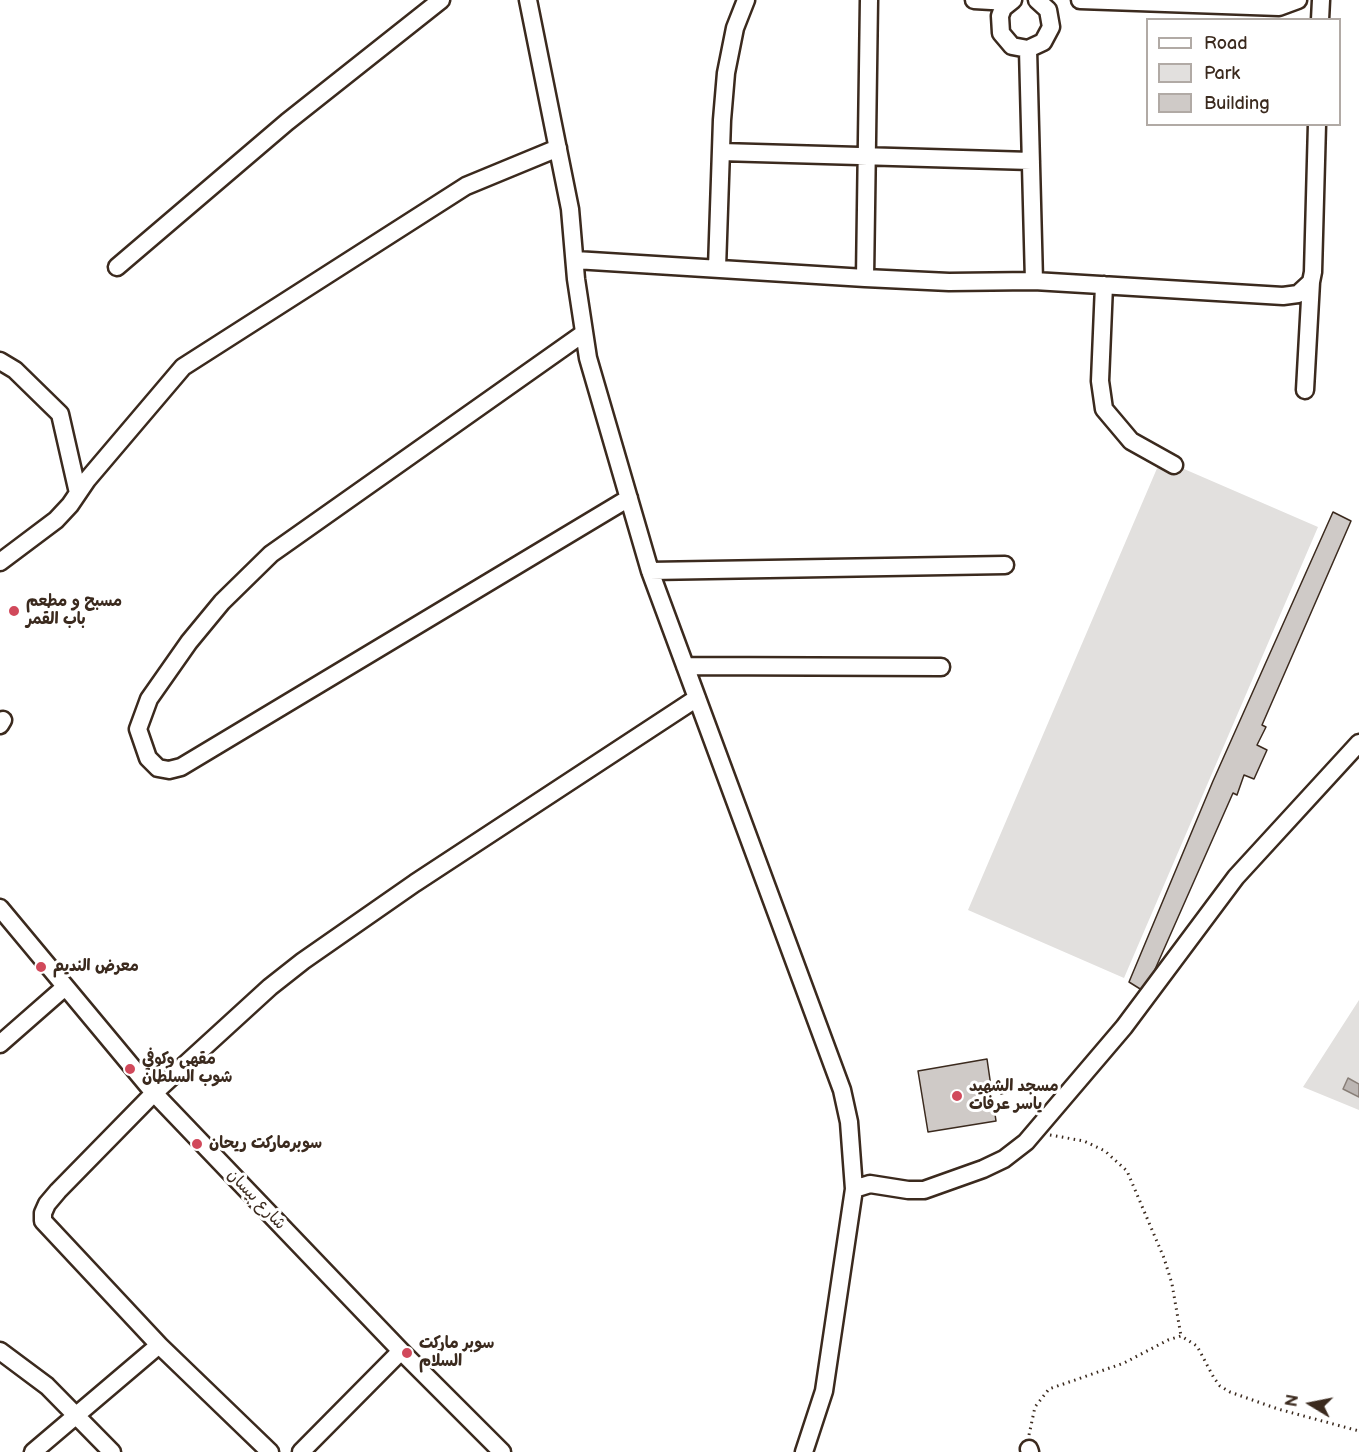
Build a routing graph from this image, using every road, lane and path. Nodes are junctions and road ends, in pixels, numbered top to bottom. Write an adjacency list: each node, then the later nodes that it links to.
1 (441, 0): 19 (street)
2 (528, 0): 14 (street)
3 (746, 0): 15 (street)
4 (869, 0): 16 (street)
5 (974, 0): 10 (street)
6 (1037, 0): 12 (street)
7 (1080, 0): 8 (street)
8 (1298, 0)
9 (1321, 0): 11 (street)
10 (1011, 1): 12 (street)
11 (1320, 18)
12 (1028, 49): 17 (street)
13 (1317, 126): 23 (street)
14 (558, 148): 18 (street); 29 (street)
15 (721, 152): 16 (street); 20 (street)
16 (867, 156): 17 (street); 21 (street)
17 (1031, 161): 22 (street)
18 (575, 260): 20 (street); 25 (street)
19 (117, 267)
20 (717, 268): 21 (street)
21 (865, 278): 22 (street)
22 (1034, 281): 24 (street)
23 (1311, 282): 24 (street); 27 (street)
24 (1104, 285): 28 (street)
25 (584, 333): 30 (street); 30 (street)
26 (0, 361): 29 (street)
27 (1305, 390)
28 (1174, 465)
29 (78, 493): 31 (street)
30 (629, 498): 33 (street)
31 (0, 562)
32 (1005, 565): 33 (street)
33 (650, 572): 34 (street)
34 (685, 666): 35 (street); 36 (street)
35 (941, 668)
36 (697, 698): 41 (street); 43 (street)
37 (1359, 743): 42 (street)
38 (0, 908): 39 (street, شارع بيسان)
39 (65, 987): 40 (street); 41 (street, شارع بيسان)
40 (0, 1044)
41 (154, 1093): 45 (street); 47 (street, شارع بيسان)
42 (1034, 1132): 43 (street); 44 (path)
43 (854, 1189): 56 (street)
44 (1181, 1336): 49 (path); 50 (path)
45 (159, 1345): 48 (street); 53 (street)
46 (0, 1351): 48 (street)
47 (401, 1351): 54 (street); 55 (street, شارع بيسان)
48 (77, 1417): 51 (street); 52 (street)
49 (1359, 1431)
50 (1030, 1451)
51 (33, 1452)
52 (112, 1452)
53 (270, 1452)
54 (302, 1452)
55 (502, 1452)
56 (804, 1452)

